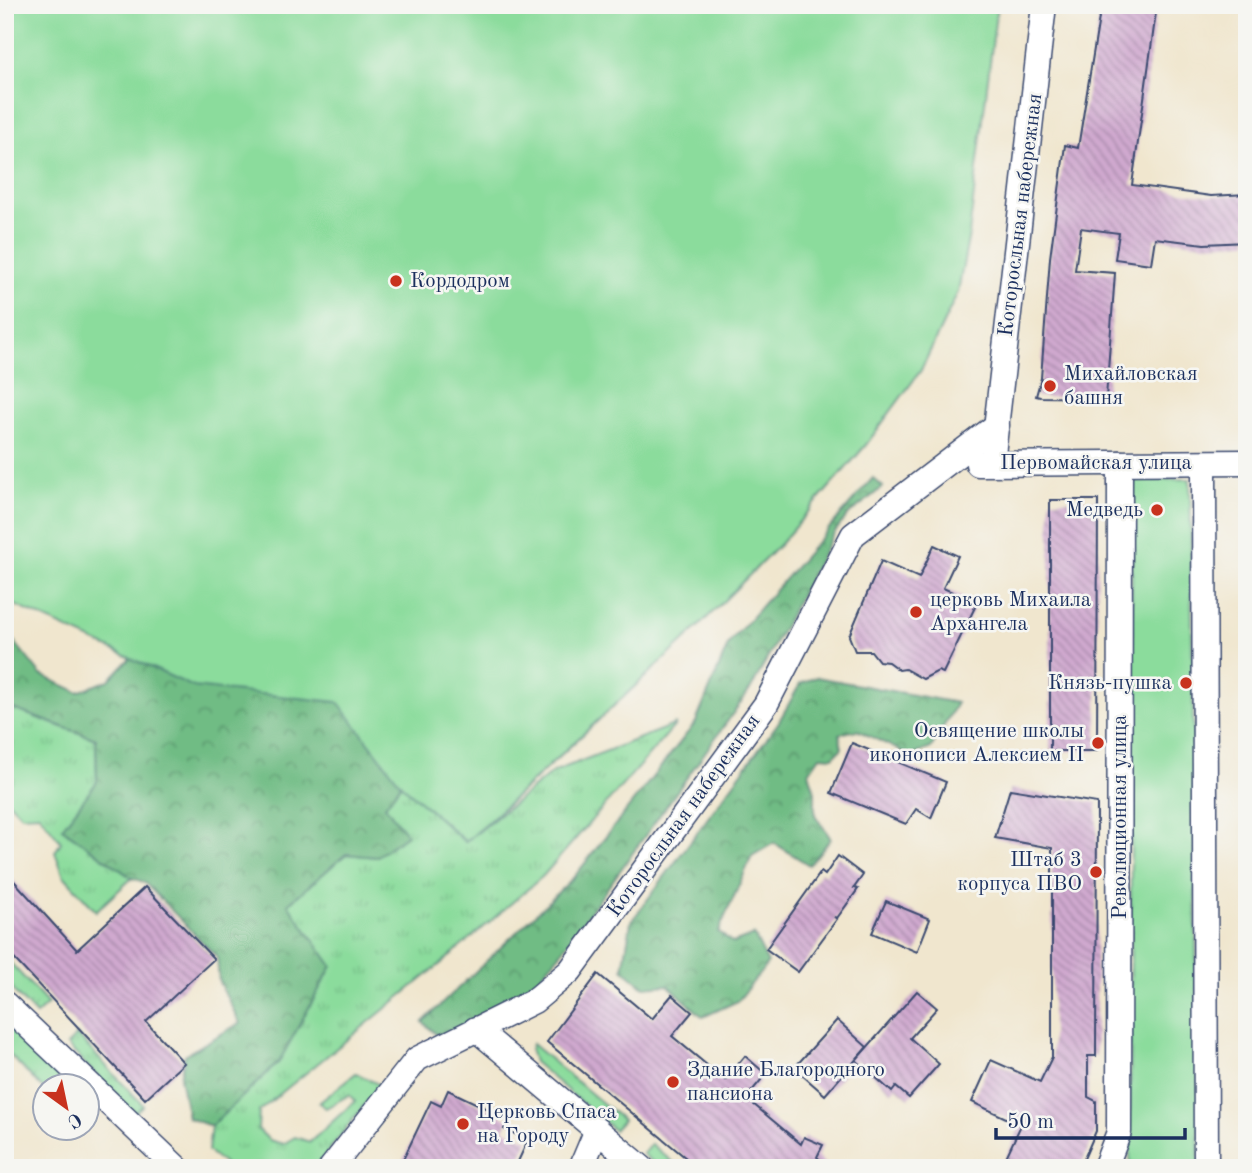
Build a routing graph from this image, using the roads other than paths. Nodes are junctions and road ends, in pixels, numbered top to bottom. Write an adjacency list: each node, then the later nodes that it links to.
1 (1044, 5): 2 (street, Которосльная набережная)
2 (996, 425): 4 (street, Которосльная набережная); 7 (street, Которосльная набережная)
3 (1247, 462): 6 (street, Первомайская улица)
4 (992, 463): 5 (street, Первомайская улица); 7 (street, Первомайская улица)
5 (1121, 463): 6 (street, Первомайская улица); 15 (street, Революционная улица)
6 (1204, 463): 16 (street)
7 (946, 464): 9 (street, Которосльная набережная)
8 (5, 1004): 11 (street)
9 (476, 1029): 10 (street); 12 (street, Которосльная набережная)
10 (597, 1130): 13 (street); 14 (street)
11 (177, 1168)
12 (331, 1168)
13 (581, 1168)
14 (642, 1168)
15 (1105, 1168)
16 (1206, 1168)

